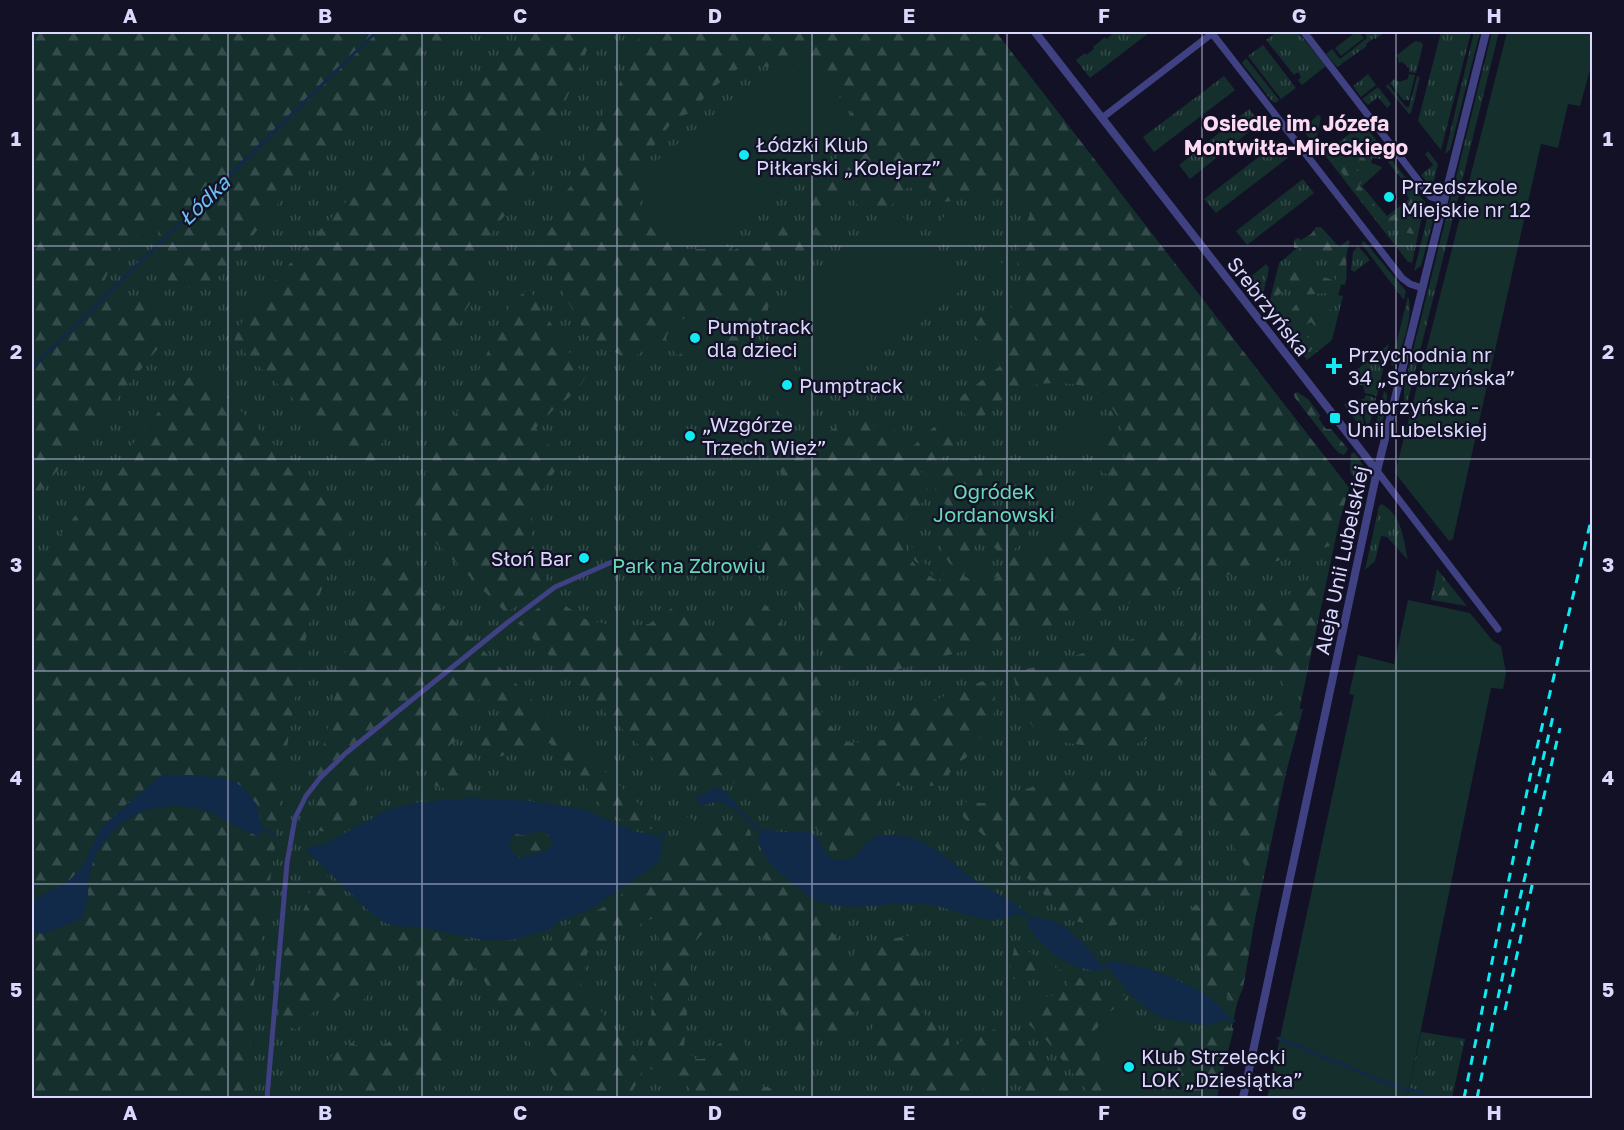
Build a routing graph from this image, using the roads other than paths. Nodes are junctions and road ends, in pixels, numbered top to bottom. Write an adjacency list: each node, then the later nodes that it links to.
1 (1035, 32): 5 (street, Srebrzyńska)
2 (1212, 32): 5 (street); 7 (street)
3 (1304, 32): 6 (street)
4 (1486, 32): 6 (street, Aleja Unii Lubelskiej)
5 (1102, 118): 8 (street, Srebrzyńska)
6 (1444, 201): 7 (street, Aleja Unii Lubelskiej)
7 (1422, 288): 8 (street, Aleja Unii Lubelskiej)
8 (1377, 471): 10 (street, Srebrzyńska); 12 (street, Aleja Unii Lubelskiej)
9 (612, 562): 11 (street)
10 (1498, 629)
11 (267, 1098)
12 (1243, 1098)

